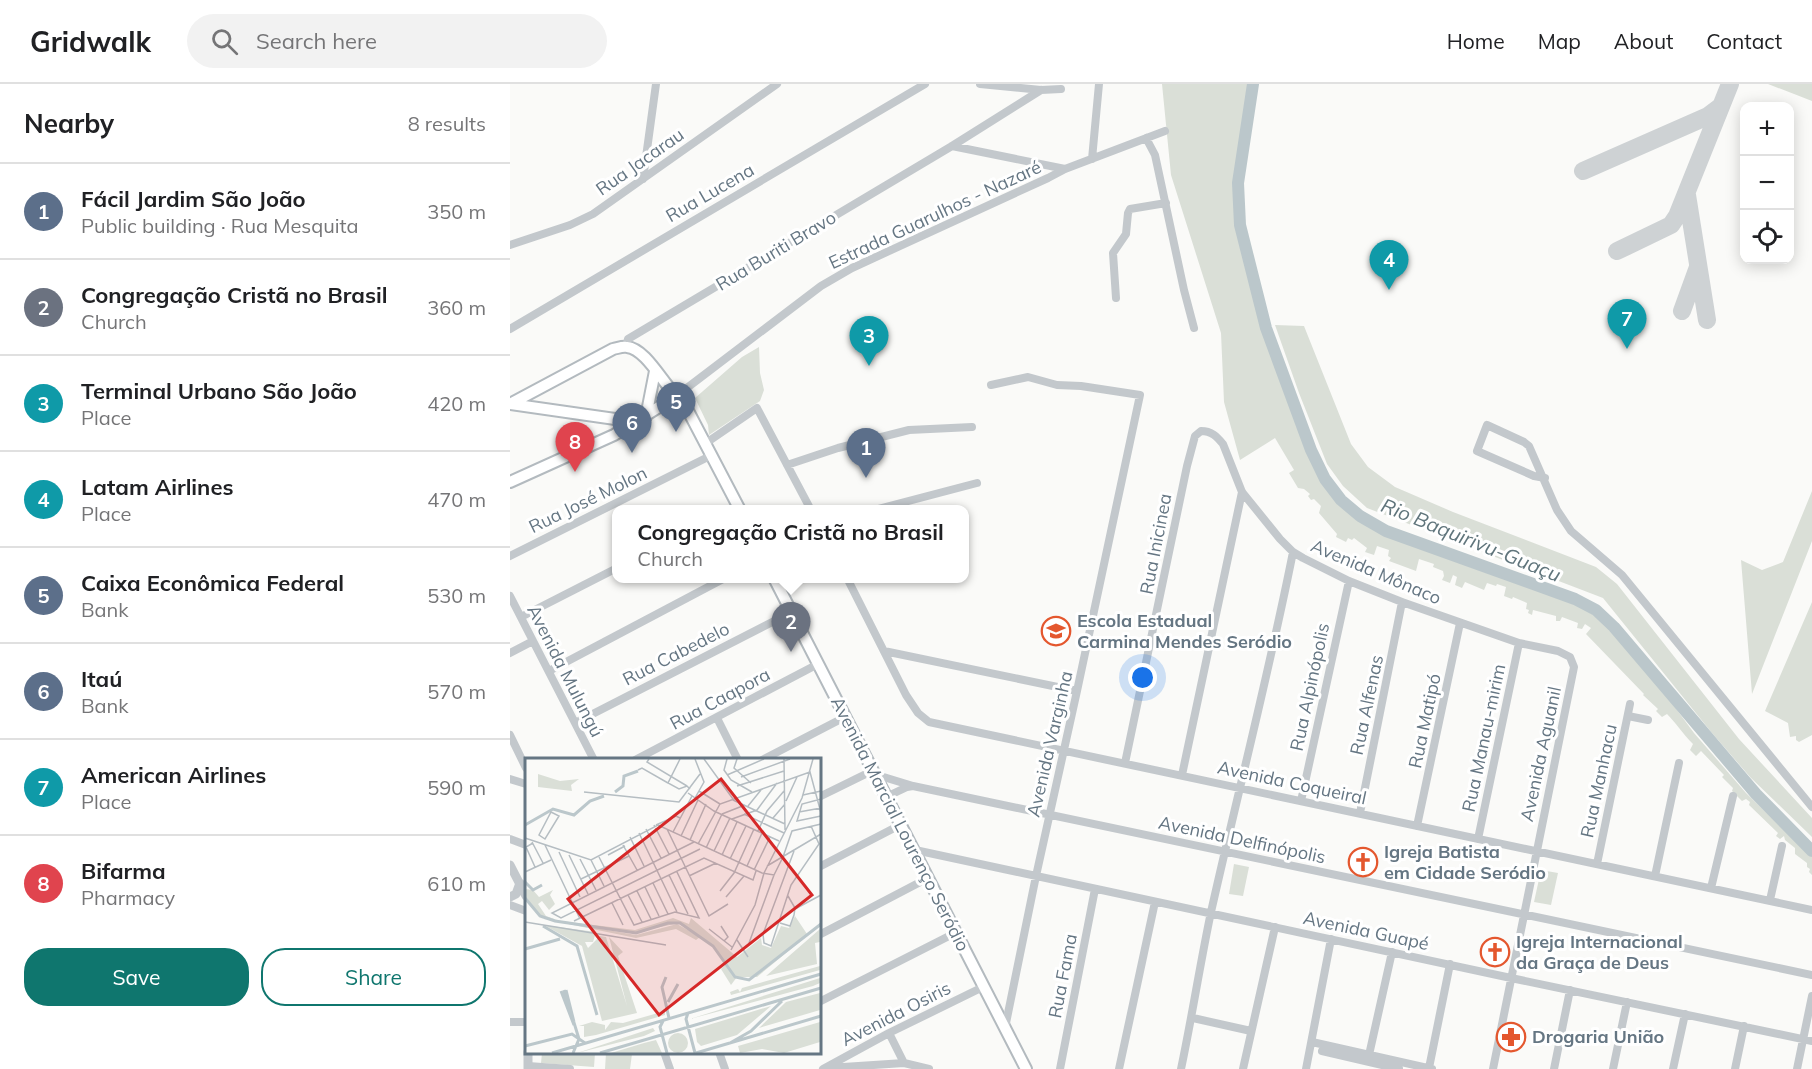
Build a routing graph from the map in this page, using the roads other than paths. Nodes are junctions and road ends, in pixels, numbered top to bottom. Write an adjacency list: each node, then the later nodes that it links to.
1 (777, 84): 15 (street, Rua Jacarau)
2 (925, 84): 20 (street, Rua Lucena)
3 (980, 84): 7 (street)
4 (1099, 84): 11 (street)
5 (655, 85): 15 (street)
6 (1061, 89): 7 (street)
7 (1041, 90): 10 (street, Rua Buriti Bravo)
8 (1165, 131): 9 (street, Estrada Guarulhos - Nazaré)
9 (1146, 138): 11 (street, Estrada Guarulhos - Nazaré); 16 (street)
10 (952, 146): 12 (street); 21 (street, Rua Buriti Bravo)
11 (1092, 159): 13 (street, Estrada Guarulhos - Nazaré)
12 (1042, 164): 13 (street); 14 (street)
13 (1065, 169): 14 (street, Estrada Guarulhos - Nazaré)
14 (1048, 178): 25 (street, Estrada Guarulhos - Nazaré)
15 (643, 179): 17 (street, Rua Jacarau)
16 (1166, 203): 18 (street); 19 (street)
17 (510, 244)
18 (1116, 298)
19 (1194, 328)
20 (510, 329)
21 (626, 346): 22 (main road); 24 (main road, Rua Buriti Bravo)
22 (655, 371): 25 (main road); 29 (main road)
23 (991, 385): 62 (street, Avenida Varginha)
24 (542, 387): 26 (main road, Rua Buriti Bravo); 27 (main road)
25 (675, 397): 29 (main road); 33 (main road)
26 (510, 404): 27 (main road)
27 (541, 407): 28 (main road)
28 (608, 418): 29 (main road); 31 (main road)
29 (641, 419): 31 (main road)
30 (972, 427): 35 (street)
31 (614, 435): 37 (main road)
32 (1195, 436): 39 (street, Avenida Mônaco); 75 (street, Rua Inicinea)
33 (705, 443): 34 (main road); 35 (street)
34 (712, 455): 40 (main road); 44 (street, Rua José Molon)
35 (787, 465): 41 (street)
36 (1545, 478): 36 (street); 88 (street)
37 (510, 482)
38 (977, 483): 42 (street)
39 (1242, 492): 43 (street, Avenida Mônaco); 79 (street)
40 (734, 505)
41 (808, 505)
42 (893, 505)
43 (1293, 552): 46 (street, Avenida Mônaco); 83 (street)
44 (510, 556)
45 (612, 571): 53 (street)
46 (1349, 581): 51 (street, Avenida Mônaco); 87 (street, Rua Alpinópolis)
47 (717, 583): 61 (street)
48 (776, 583): 52 (main road, Avenida Marcial Lourenço Seródio)
49 (849, 583): 57 (street, Avenida Coqueiral)
50 (510, 596): 53 (street, Avenida Mulungú)
51 (1402, 602): 54 (street, Avenida Mônaco); 89 (street, Rua Alfenas)
52 (792, 612): 60 (main road, Avenida Marcial Lourenço Seródio); 68 (street, Rua Cabedelo)
53 (521, 617): 55 (street, Avenida Mulungú)
54 (1460, 623): 56 (street, Avenida Mônaco); 92 (street, Rua Matipó)
55 (533, 641): 58 (street); 61 (street, Avenida Mulungú)
56 (1519, 643): 59 (street, Avenida Mônaco); 94 (street, Rua Manau-mirim)
57 (884, 651): 62 (street); 70 (street, Avenida Coqueiral)
58 (510, 653)
59 (1570, 657): 98 (street, Avenida Aguanil)
60 (818, 664): 65 (main road, Avenida Marcial Lourenço Seródio); 66 (street, Rua Caapora)
61 (549, 671): 68 (street, Avenida Mulungú)
62 (1077, 691): 70 (street, Avenida Varginha)
63 (1630, 704): 64 (street, Rua Manhacu)
64 (1628, 716): 67 (street); 100 (street, Rua Manhacu)
65 (845, 717): 74 (street); 78 (main road, Avenida Marcial Lourenço Seródio)
66 (717, 718): 72 (street, Rua Caapora); 73 (street)
67 (1648, 720)
68 (575, 723): 71 (street, Avenida Mulungú)
69 (510, 735): 77 (street)
70 (1064, 750): 75 (street, Avenida Coqueiral); 90 (street, Avenida Varginha)
71 (593, 758)
72 (639, 758)
73 (737, 758)
74 (766, 758)
75 (1125, 763): 79 (street, Avenida Coqueiral)
76 (1678, 763): 104 (street)
77 (525, 766)
78 (875, 773): 82 (street, Avenida Delfinópolis); 84 (main road, Avenida Marcial Lourenço Seródio); 86 (street)
79 (1182, 775): 83 (street, Avenida Coqueiral)
80 (510, 779): 81 (street)
81 (525, 784)
82 (913, 786): 84 (street); 90 (street, Avenida Delfinópolis)
83 (1242, 788): 87 (street, Avenida Coqueiral); 99 (street)
84 (888, 796): 91 (main road, Avenida Marcial Lourenço Seródio)
85 (1732, 796): 107 (street)
86 (820, 797)
87 (1301, 801): 89 (street, Avenida Coqueiral)
88 (1812, 807)
89 (1360, 813): 92 (street, Avenida Coqueiral)
90 (1049, 815): 99 (street, Avenida Delfinópolis); 103 (street, Avenida Varginha)
91 (902, 824): 97 (main road, Avenida Marcial Lourenço Seródio); 102 (street)
92 (1417, 826): 94 (street, Avenida Coqueiral)
93 (510, 839): 95 (street)
94 (1478, 839): 98 (street, Avenida Coqueiral)
95 (525, 845)
96 (1782, 846): 111 (street)
97 (915, 850): 103 (street, Avenida Guapé); 105 (main road, Avenida Marcial Lourenço Seródio)
98 (1536, 851): 100 (street, Avenida Coqueiral); 117 (street, Avenida Aguanil)
99 (1226, 852): 116 (street); 117 (street, Avenida Delfinópolis)
100 (1597, 864): 104 (street, Avenida Coqueiral)
101 (510, 865): 106 (street)
102 (820, 866)
103 (1036, 876): 108 (street, Avenida Guapé); 134 (street, Avenida Varginha)
104 (1654, 876): 107 (street, Avenida Coqueiral)
105 (928, 878): 119 (main road, Avenida Marcial Lourenço Seródio); 120 (street)
106 (520, 883): 109 (street); 110 (street)
107 (1711, 888): 111 (street, Avenida Coqueiral)
108 (1095, 889): 112 (street, Avenida Guapé); 152 (street, Rua Fama)
109 (525, 894)
110 (510, 897)
111 (1770, 900): 114 (street, Avenida Coqueiral)
112 (1155, 902): 116 (street, Avenida Guapé); 153 (street)
113 (510, 905): 115 (street)
114 (1812, 910)
115 (525, 911)
116 (1211, 914): 118 (street, Avenida Guapé); 132 (street)
117 (1524, 915): 124 (street, Avenida Delfinópolis); 125 (street, Avenida Aguanil)
118 (1275, 927): 121 (street, Avenida Guapé); 135 (street)
119 (955, 933): 126 (main road, Avenida Marcial Lourenço Seródio); 129 (street)
120 (820, 934)
121 (1331, 939): 122 (street, Avenida Guapé); 139 (street)
122 (1392, 952): 123 (street, Avenida Guapé); 143 (street)
123 (1450, 964): 125 (street, Avenida Guapé); 158 (street)
124 (1812, 975)
125 (1511, 978): 127 (street, Avenida Guapé); 159 (street, Avenida Aguanil)
126 (983, 987): 134 (main road, Avenida Marcial Lourenço Seródio); 136 (street, Avenida Osiris)
127 (1570, 990): 130 (street, Avenida Guapé); 160 (street)
128 (1812, 996): 137 (street)
129 (820, 1001)
130 (1627, 1002): 131 (street, Avenida Guapé); 161 (street)
131 (1685, 1014): 133 (street, Avenida Guapé); 162 (street)
132 (1192, 1017): 135 (street); 154 (street)
133 (1744, 1026): 137 (street, Avenida Guapé); 163 (street)
134 (1005, 1029): 151 (main road, Avenida Marcial Lourenço Seródio)
135 (1251, 1031): 155 (street)
136 (889, 1033): 144 (street); 149 (street, Avenida Osiris)
137 (1803, 1039): 138 (street, Avenida Guapé); 164 (street)
138 (1812, 1041)
139 (1312, 1042): 143 (street); 156 (street)
140 (1322, 1051): 143 (street)
141 (664, 1054): 147 (street)
142 (720, 1054): 148 (street)
143 (1372, 1061): 157 (street); 158 (street)
144 (904, 1063): 149 (street, Avenida Osiris); 150 (street, Avenida Osiris)
145 (528, 1067): 146 (street)
146 (570, 1069)
147 (670, 1069)
148 (725, 1069)
149 (823, 1069)
150 (929, 1069)
151 (1026, 1069)
152 (1060, 1069)
153 (1119, 1069)
154 (1181, 1069)
155 (1243, 1069)
156 (1306, 1069)
157 (1399, 1069)
158 (1430, 1069)
159 (1493, 1069)
160 (1554, 1069)
161 (1613, 1069)
162 (1673, 1069)
163 (1735, 1069)
164 (1797, 1069)

